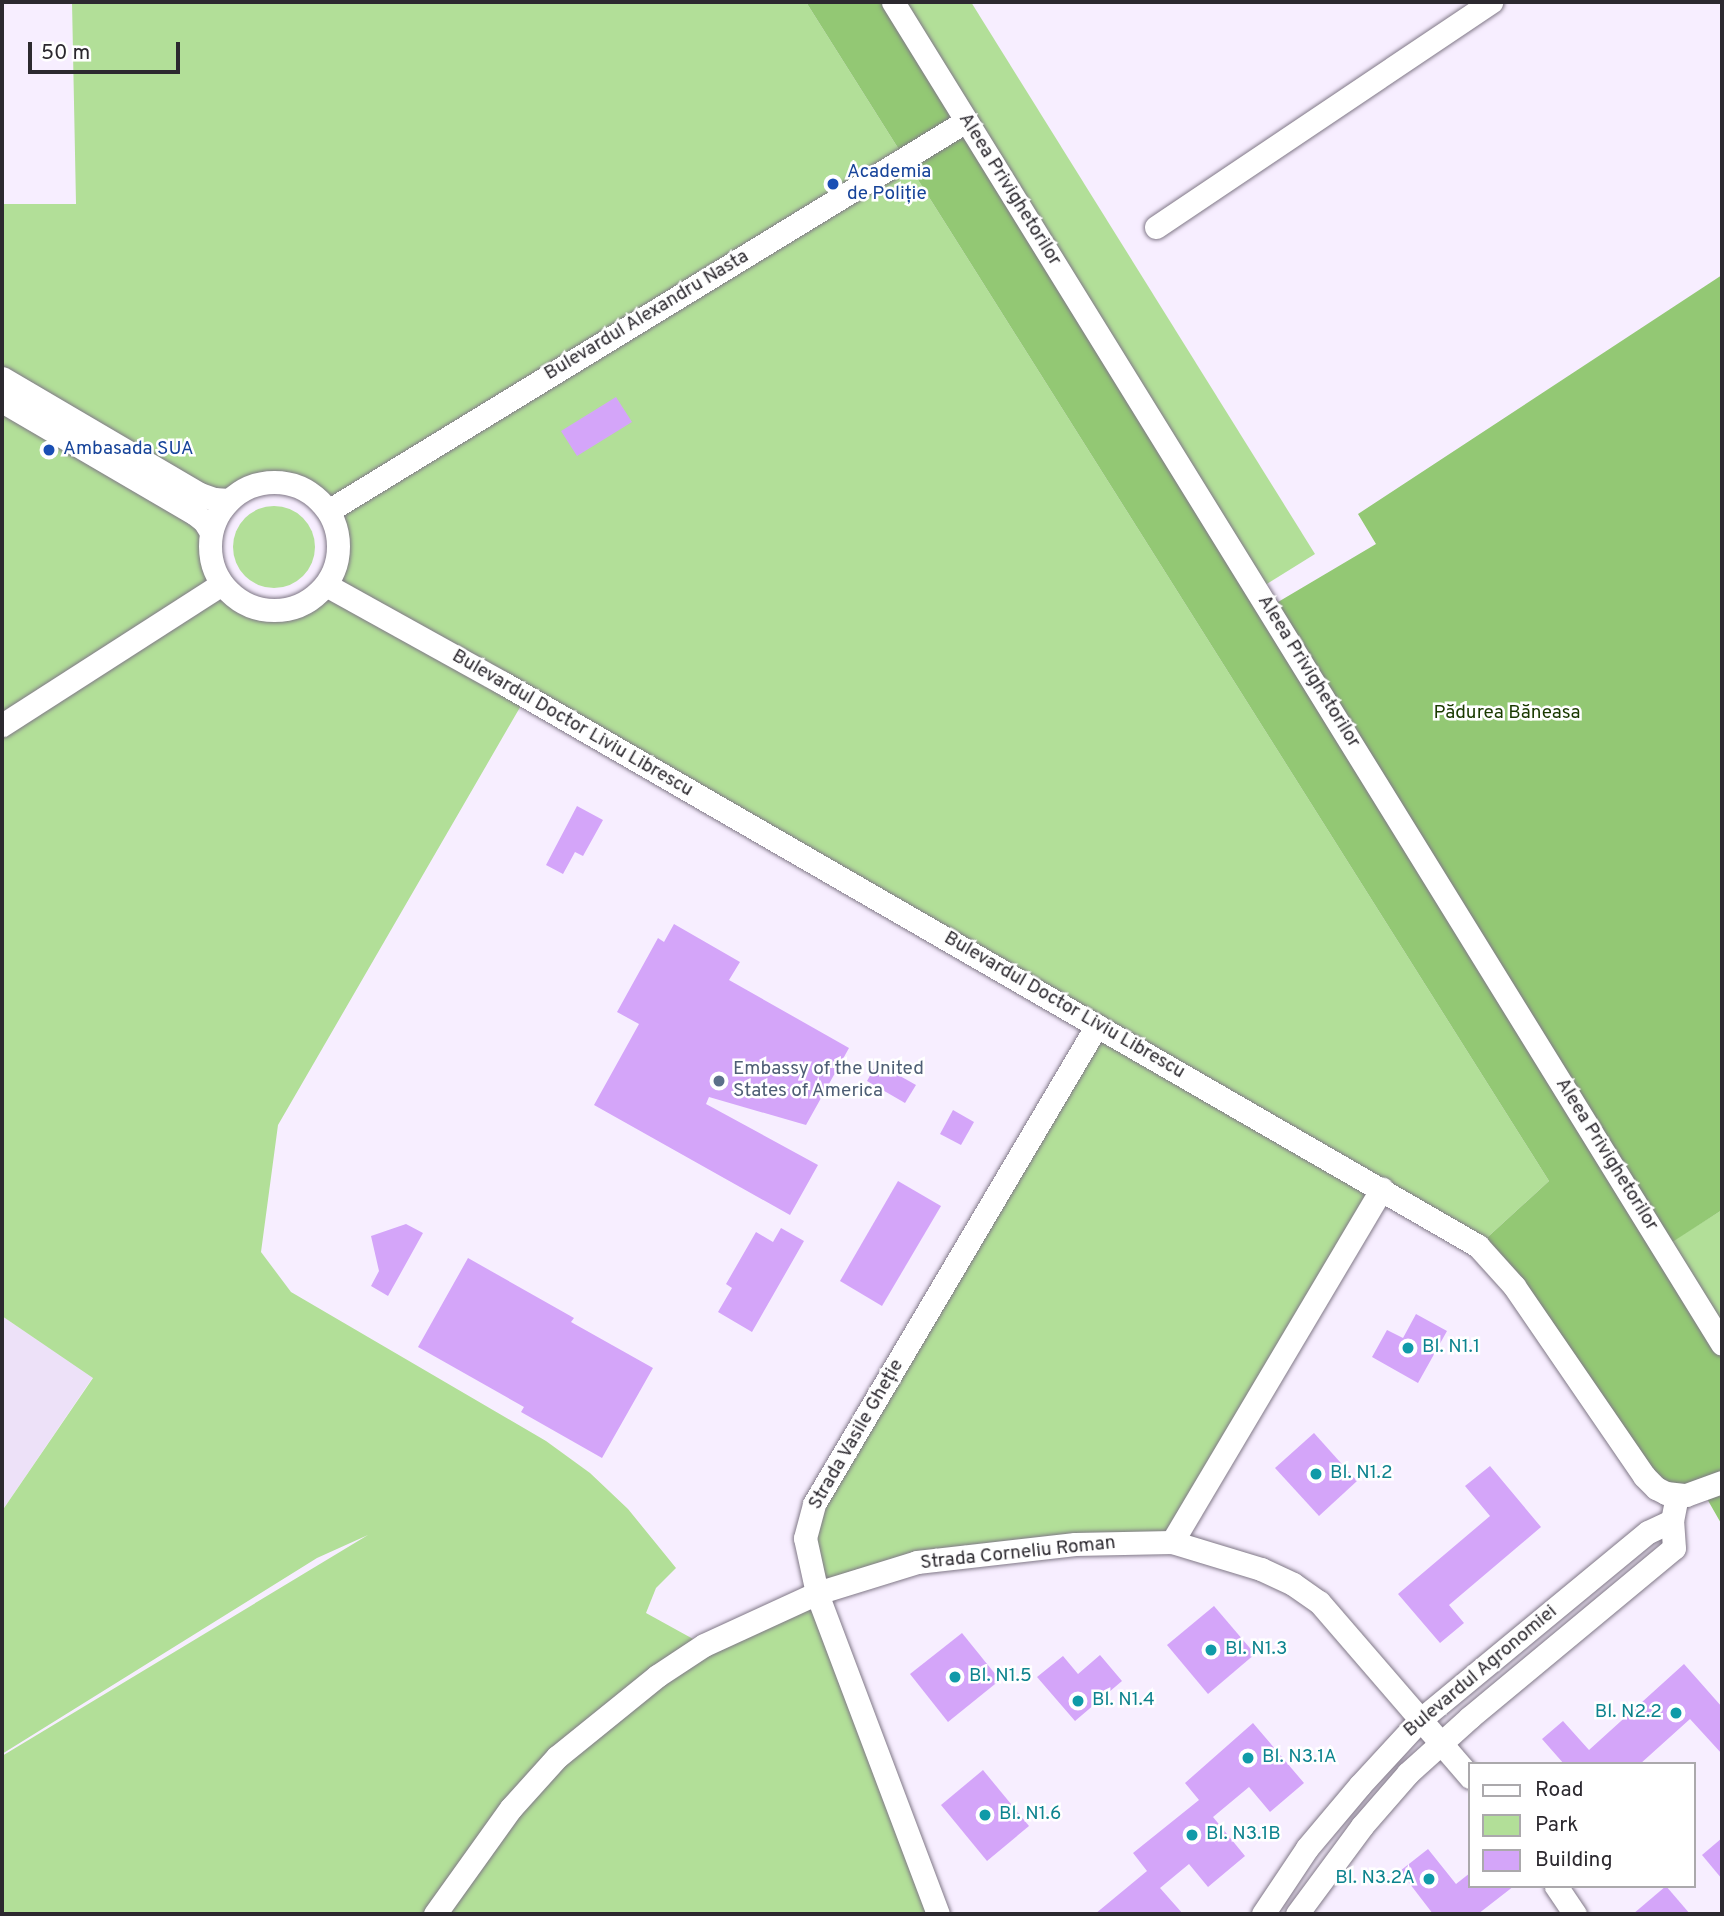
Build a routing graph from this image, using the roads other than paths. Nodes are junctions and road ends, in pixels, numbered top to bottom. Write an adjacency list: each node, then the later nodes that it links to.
1 (893, 2): 3 (street, Aleea Privighetorilor)
2 (1491, 2): 4 (street)
3 (966, 121): 8 (street, Bulevardul Alexandru Nasta); 15 (street, Aleea Privighetorilor)
4 (1156, 228)
5 (2, 378): 7 (street)
6 (2, 401): 9 (street)
7 (229, 500): 8 (street); 9 (street)
8 (328, 510): 11 (street)
9 (211, 533): 10 (street)
10 (222, 583): 11 (street); 12 (street)
11 (326, 585): 13 (street, Bulevardul Doctor Liviu Librescu)
12 (2, 724)
13 (1097, 1026): 14 (street, Bulevardul Doctor Liviu Librescu); 21 (street, Strada Vasile Gheție)
14 (1382, 1189): 18 (street, Bulevardul Doctor Liviu Librescu); 20 (street)
15 (1722, 1344)
16 (1722, 1471): 17 (street)
17 (1712, 1486): 18 (street)
18 (1677, 1495): 19 (street, Bulevardul Agronomiei)
19 (1672, 1521): 22 (street, Bulevardul Agronomiei); 23 (street, Bulevardul Agronomiei)
20 (1172, 1542): 21 (street, Strada Corneliu Roman); 22 (street, Strada Corneliu Roman)
21 (817, 1593): 26 (street, Strada Corneliu Roman); 27 (street, Strada Vasile Gheție)
22 (1421, 1719): 23 (street, Strada Corneliu Roman); 28 (street, Bulevardul Agronomiei)
23 (1441, 1742): 24 (street, Strada Corneliu Roman); 29 (street, Bulevardul Agronomiei)
24 (1468, 1775)
25 (1557, 1888): 30 (street)
26 (435, 1914)
27 (938, 1914)
28 (1263, 1914)
29 (1297, 1914)
30 (1575, 1914)

